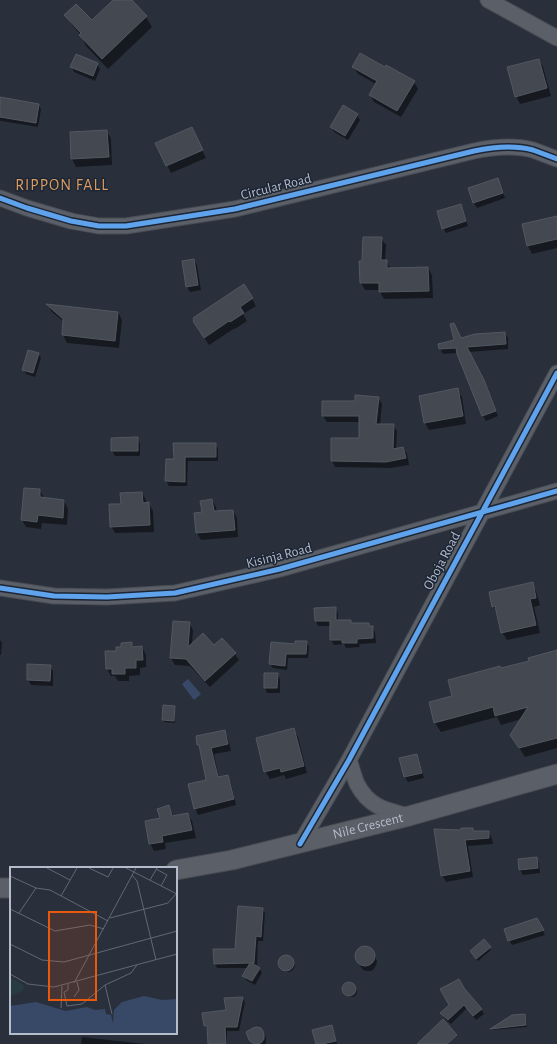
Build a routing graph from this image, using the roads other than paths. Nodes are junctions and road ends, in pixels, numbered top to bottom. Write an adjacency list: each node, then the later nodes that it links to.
1 (488, 0): 2 (street)
2 (557, 38)
3 (557, 159): 4 (street, Circular Road)
4 (0, 198)
5 (557, 373): 7 (street, Oboja Road)
6 (557, 491): 7 (street, Kisinja Road)
7 (482, 512): 8 (street, Kisinja Road); 9 (street, Oboja Road)
8 (0, 588)
9 (349, 760): 11 (street); 12 (street, Oboja Road)
10 (557, 774): 11 (street, Nile Crescent)
11 (409, 816): 12 (street, Nile Crescent)
12 (300, 844): 13 (street, Nile Crescent)
13 (177, 870)

